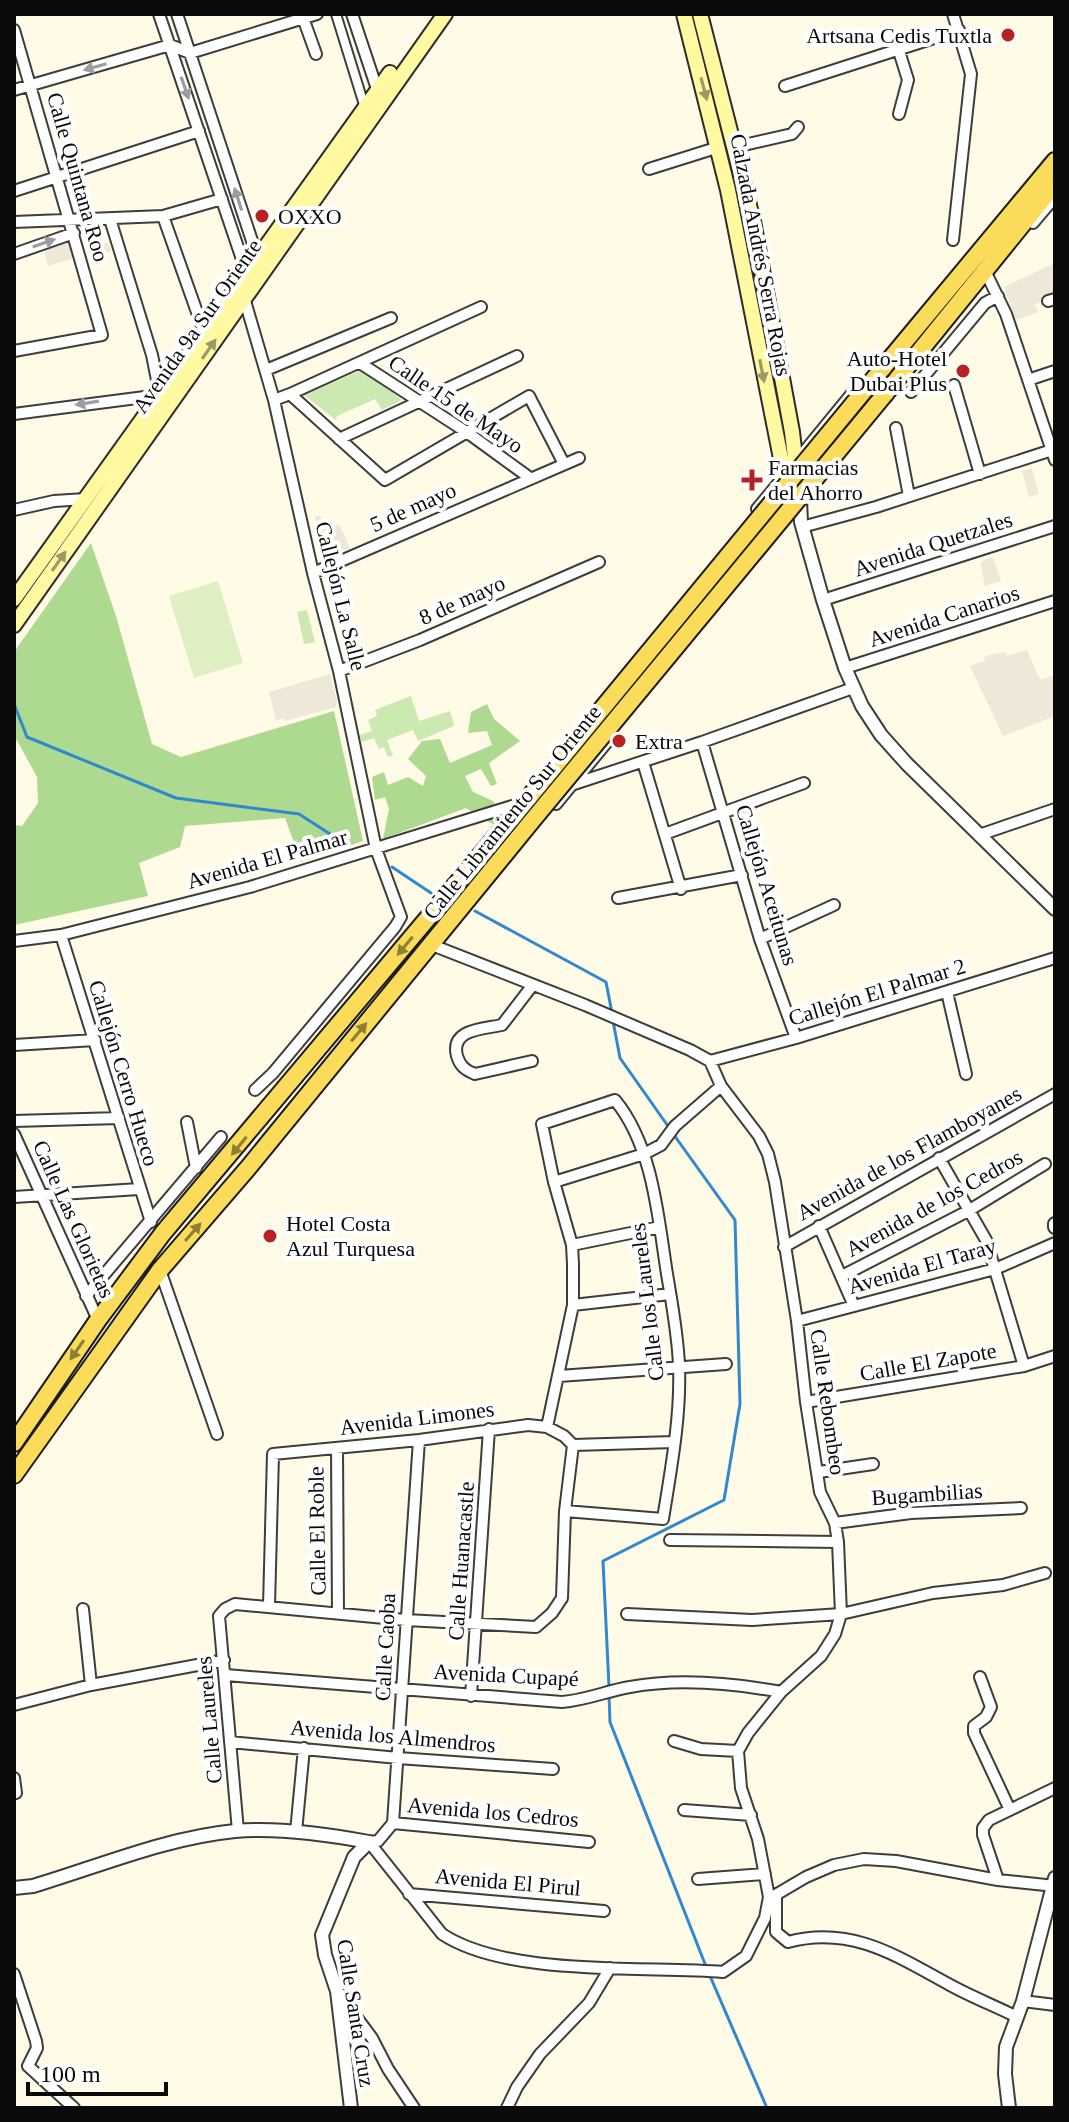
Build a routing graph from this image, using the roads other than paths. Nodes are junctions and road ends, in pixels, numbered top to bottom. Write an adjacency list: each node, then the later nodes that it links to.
1 (159, 14): 14 (street, Callejón La Salle)
2 (177, 14): 16 (street)
3 (317, 14): 11 (street)
4 (336, 14): 22 (street)
5 (352, 14): 21 (street)
6 (433, 14): 21 (main road, Avenida 9a Sur Oriente)
7 (445, 14): 21 (main road, Avenida 9a Sur Oriente)
8 (684, 14): 27 (main road, Calzada Andrés Serra Rojas, one-way to 27)
9 (700, 14): 28 (main road, Calzada Andrés Serra Rojas)
10 (953, 14): 13 (street)
11 (302, 16): 16 (street); 17 (street)
12 (14, 30): 18 (street, Calle Quintana Roo)
13 (959, 30): 15 (street); 43 (street)
14 (170, 45): 16 (street); 18 (street, one-way to 18); 26 (street, Callejón La Salle, one-way to 26)
15 (899, 51): 19 (street); 23 (street)
16 (190, 53): 45 (street, one-way to 16)
17 (316, 54)
18 (31, 85): 20 (street); 32 (street, Calle Quintana Roo)
19 (785, 86)
20 (14, 90)
21 (380, 96): 22 (main road, Avenida 9a Sur Oriente); 25 (main road, Avenida 9a Sur Oriente)
22 (365, 108): 25 (main road, Avenida 9a Sur Oriente)
23 (899, 114)
24 (798, 127): 28 (street)
25 (357, 129): 45 (main road, Avenida 9a Sur Oriente)
26 (199, 131): 32 (street); 37 (street, Callejón La Salle)
27 (719, 147): 30 (street); 34 (main road, Calzada Andrés Serra Rojas)
28 (735, 147): 33 (main road, Calzada Andrés Serra Rojas)
29 (1055, 150): 71 (street)
30 (649, 169)
31 (1051, 173): 96 (main road, Calle Libramiento Sur Oriente, bridge)
32 (57, 176): 35 (street); 39 (street, Calle Quintana Roo)
33 (745, 187): 34 (main road); 71 (main road, Calzada Andrés Serra Rojas)
34 (728, 190): 74 (main road, Calzada Andrés Serra Rojas, one-way to 74)
35 (14, 191)
36 (1055, 197): 46 (street)
37 (222, 199): 38 (street); 47 (street, Callejón La Salle)
38 (163, 216): 40 (street); 51 (street)
39 (70, 219): 40 (street); 41 (street); 42 (street, Calle Quintana Roo)
40 (110, 219): 61 (street)
41 (14, 222)
42 (74, 233): 44 (street, one-way to 42); 52 (street, Calle Quintana Roo)
43 (953, 240)
44 (14, 254)
45 (260, 266): 47 (main road, Avenida 9a Sur Oriente)
46 (988, 277): 48 (street); 79 (street)
47 (246, 287): 51 (main road, Avenida 9a Sur Oriente); 55 (street, Callejón La Salle); 68 (main road, Avenida 9a Sur Oriente, one-way to 47)
48 (998, 296): 57 (street); 59 (street)
49 (481, 307): 54 (street)
50 (391, 318): 55 (street)
51 (204, 332): 61 (main road, Avenida 9a Sur Oriente)
52 (14, 351)
53 (517, 356): 63 (street)
54 (360, 363): 60 (street); 63 (street, Calle 15 de Mayo)
55 (266, 370): 62 (street, Callejón La Salle)
56 (1055, 371): 57 (street)
57 (1028, 380): 69 (street)
58 (954, 385): 73 (street)
59 (911, 392)
60 (290, 394): 62 (street); 67 (street)
61 (160, 395): 64 (street, one-way to 64); 68 (main road, Avenida 9a Sur Oriente)
62 (274, 400): 82 (street, Callejón La Salle)
63 (419, 403): 66 (street, Calle 15 de Mayo); 67 (street)
64 (14, 414)
65 (896, 428): 76 (street)
66 (468, 433): 67 (street); 72 (street); 75 (street, Calle 15 de Mayo)
67 (339, 439)
68 (127, 451): 77 (main road, Avenida 9a Sur Oriente); 86 (main road, Avenida 9a Sur Oriente, one-way to 68)
69 (1054, 453): 73 (street)
70 (579, 458): 72 (street, 5 de mayo)
71 (795, 461): 74 (street); 79 (main road, Calzada Andrés Serra Rojas)
72 (564, 464): 75 (street, 5 de mayo)
73 (980, 474): 76 (street)
74 (783, 476): 79 (main road, Calzada Andrés Serra Rojas); 96 (street)
75 (530, 478): 82 (street, 5 de mayo)
76 (909, 496): 79 (street)
77 (86, 499): 78 (street); 83 (main road, Avenida 9a Sur Oriente)
78 (14, 510)
79 (798, 513): 84 (street); 93 (street)
80 (1055, 526): 84 (street, Avenida Quetzales)
81 (599, 562): 88 (street, 8 de mayo)
82 (313, 573): 88 (street, Callejón La Salle)
83 (14, 599)
84 (823, 600): 87 (street)
85 (1055, 601): 87 (street, Avenida Canarios)
86 (14, 625)
87 (845, 668): 89 (street)
88 (339, 671): 100 (street, Callejón La Salle)
89 (853, 688): 90 (street); 99 (street)
90 (702, 742): 91 (street); 97 (street, Callejón Aceitunas)
91 (643, 762): 93 (street); 98 (street)
92 (804, 783): 97 (street)
93 (572, 785): 94 (street); 101 (street)
94 (552, 790)
95 (1055, 809): 99 (street)
96 (522, 810): 100 (street, Avenida El Palmar); 101 (main road, Calle Libramiento Sur Oriente); 150 (main road, Calle Libramiento Sur Oriente, one-way to 150)
97 (724, 812): 98 (street); 102 (street, Callejón Aceitunas)
98 (665, 834): 103 (street)
99 (979, 835): 106 (street)
100 (378, 857): 107 (street, Avenida El Palmar); 121 (street, Callejón La Salle)
101 (491, 871): 110 (main road, Calle Libramiento Sur Oriente)
102 (742, 875): 103 (street); 108 (street, Callejón Aceitunas)
103 (681, 889): 104 (street)
104 (618, 898)
105 (834, 905): 108 (street)
106 (1055, 909)
107 (61, 935): 109 (street, Avenida El Palmar); 115 (street, Callejón Cerro Hueco)
108 (760, 939): 114 (street, Callejón Aceitunas)
109 (14, 941)
110 (432, 945): 112 (street); 144 (main road, Calle Libramiento Sur Oriente, one-way to 110)
111 (1055, 958): 113 (street, Callejón El Palmar 2)
112 (532, 986): 117 (street); 118 (street)
113 (947, 992): 114 (street, Callejón El Palmar 2); 119 (street)
114 (796, 1038): 118 (street, Callejón El Palmar 2)
115 (95, 1040): 116 (street); 123 (street, Callejón Cerro Hueco)
116 (14, 1045)
117 (532, 1061)
118 (710, 1061): 120 (street, Calle Rebombeo)
119 (966, 1074)
120 (721, 1086): 128 (street); 142 (street, Calle Rebombeo)
121 (255, 1090)
122 (1055, 1094): 129 (street, Avenida de los Flamboyanes)
123 (119, 1118): 124 (street); 133 (street, Callejón Cerro Hueco)
124 (14, 1121)
125 (187, 1122): 131 (street)
126 (14, 1134): 134 (street, Calle Las Glorietas)
127 (221, 1137): 131 (street)
128 (644, 1154): 132 (street); 132 (street, Calle los Laureles); 139 (street, Calle los Laureles)
129 (939, 1158): 136 (street); 138 (street, Avenida de los Flamboyanes)
130 (1045, 1164): 136 (street, Avenida de los Cedros)
131 (196, 1168): 137 (street)
132 (554, 1182): 141 (street)
133 (139, 1189): 134 (street); 137 (street, Callejón Cerro Hueco)
134 (41, 1194): 135 (street); 147 (street, Calle Las Glorietas)
135 (14, 1197)
136 (968, 1211): 143 (street); 145 (street, Avenida de los Cedros)
137 (151, 1222): 147 (street)
138 (819, 1226): 142 (street, Avenida de los Flamboyanes); 145 (street)
139 (660, 1227): 141 (street); 146 (street, Calle los Laureles)
140 (1055, 1243): 143 (street, Avenida El Taray)
141 (572, 1245): 148 (street)
142 (784, 1247): 151 (street, Calle Rebombeo)
143 (995, 1269): 149 (street, Avenida El Taray); 154 (street)
144 (160, 1270): 160 (street); 168 (main road, Calle Libramiento Sur Oriente)
145 (842, 1276): 149 (street)
146 (670, 1294): 148 (street); 155 (street, Calle los Laureles)
147 (86, 1296): 150 (street, Calle Las Glorietas)
148 (573, 1305): 156 (street)
149 (854, 1306): 151 (street, Avenida El Taray)
150 (98, 1320): 163 (main road, Calle Libramiento Sur Oriente, one-way to 163)
151 (797, 1321): 157 (street, Calle Rebombeo)
152 (1055, 1356): 154 (street, Calle El Zapote)
153 (726, 1364): 155 (street)
154 (1024, 1366): 157 (street, Calle El Zapote)
155 (679, 1367): 156 (street); 162 (street, Calle los Laureles)
156 (559, 1376): 158 (street)
157 (806, 1402): 167 (street, Calle Rebombeo)
158 (547, 1427): 159 (street, Avenida Limones); 164 (street, Avenida Limones)
159 (489, 1429): 161 (street, Avenida Limones); 181 (street, Calle Huanacastle)
160 (217, 1434)
161 (419, 1440): 165 (street, Avenida Limones); 180 (street, Calle Caoba)
162 (674, 1442): 164 (street); 170 (street, Calle los Laureles)
163 (14, 1443)
164 (573, 1445): 170 (street)
165 (337, 1449): 175 (street, Avenida Limones); 177 (street, Calle El Roble)
166 (873, 1464): 167 (street)
167 (819, 1472): 171 (street, Calle Rebombeo)
168 (14, 1475)
169 (1021, 1508): 171 (street, Bugambilias)
170 (565, 1511): 181 (street)
171 (835, 1523): 173 (street, Calle Rebombeo)
172 (670, 1540): 173 (street)
173 (838, 1542): 179 (street, Calle Rebombeo)
174 (1045, 1573): 179 (street)
175 (269, 1606): 177 (street); 182 (street, Calle Laureles)
176 (83, 1609): 185 (street)
177 (338, 1613): 180 (street)
178 (627, 1614): 179 (street)
179 (841, 1614): 187 (street, Calle Rebombeo)
180 (406, 1620): 181 (street); 186 (street, Calle Caoba)
181 (478, 1625): 188 (street, Calle Huanacastle)
182 (224, 1660): 183 (street, Calle Laureles); 185 (street)
183 (226, 1675): 186 (street, Avenida Cupapé); 191 (street, Calle Laureles)
184 (980, 1677): 200 (street)
185 (91, 1685): 189 (street)
186 (404, 1688): 188 (street, Avenida Cupapé); 194 (street, Calle Caoba)
187 (781, 1692): 188 (street, Avenida Cupapé); 193 (street, Calle Rebombeo)
188 (471, 1696)
189 (14, 1705)
190 (674, 1741): 193 (street)
191 (230, 1742): 192 (street, Avenida los Almendros); 203 (street, Calle Laureles)
192 (304, 1748): 194 (street, Avenida los Almendros); 204 (street)
193 (738, 1751): 201 (street)
194 (398, 1758): 195 (street, Avenida los Almendros); 202 (street, Calle Caoba)
195 (553, 1769)
196 (14, 1778): 198 (street)
197 (1055, 1788): 200 (street)
198 (16, 1793)
199 (684, 1810): 201 (street)
200 (1010, 1810): 209 (street)
201 (751, 1815): 207 (street)
202 (393, 1823): 205 (street); 206 (street, Avenida los Cedros)
203 (238, 1831): 204 (street); 211 (street)
204 (296, 1832): 205 (street)
205 (369, 1842): 212 (street); 217 (street, Calle Santa Cruz)
206 (589, 1842)
207 (765, 1874): 208 (street); 213 (street)
208 (698, 1879)
209 (998, 1880): 210 (street); 213 (street)
210 (1054, 1883): 218 (street)
211 (14, 1888)
212 (409, 1894): 214 (street, Avenida El Pirul); 215 (street)
213 (772, 1897): 215 (street); 220 (street)
214 (604, 1911)
215 (610, 1968): 224 (street)
216 (14, 1974): 221 (street)
217 (337, 1991): 222 (street, Calle Santa Cruz); 223 (street)
218 (1023, 2001): 219 (street); 220 (street)
219 (1055, 2005)
220 (1017, 2017): 225 (street)
221 (74, 2108)
222 (351, 2108)
223 (414, 2108)
224 (507, 2108)
225 (1009, 2108)

